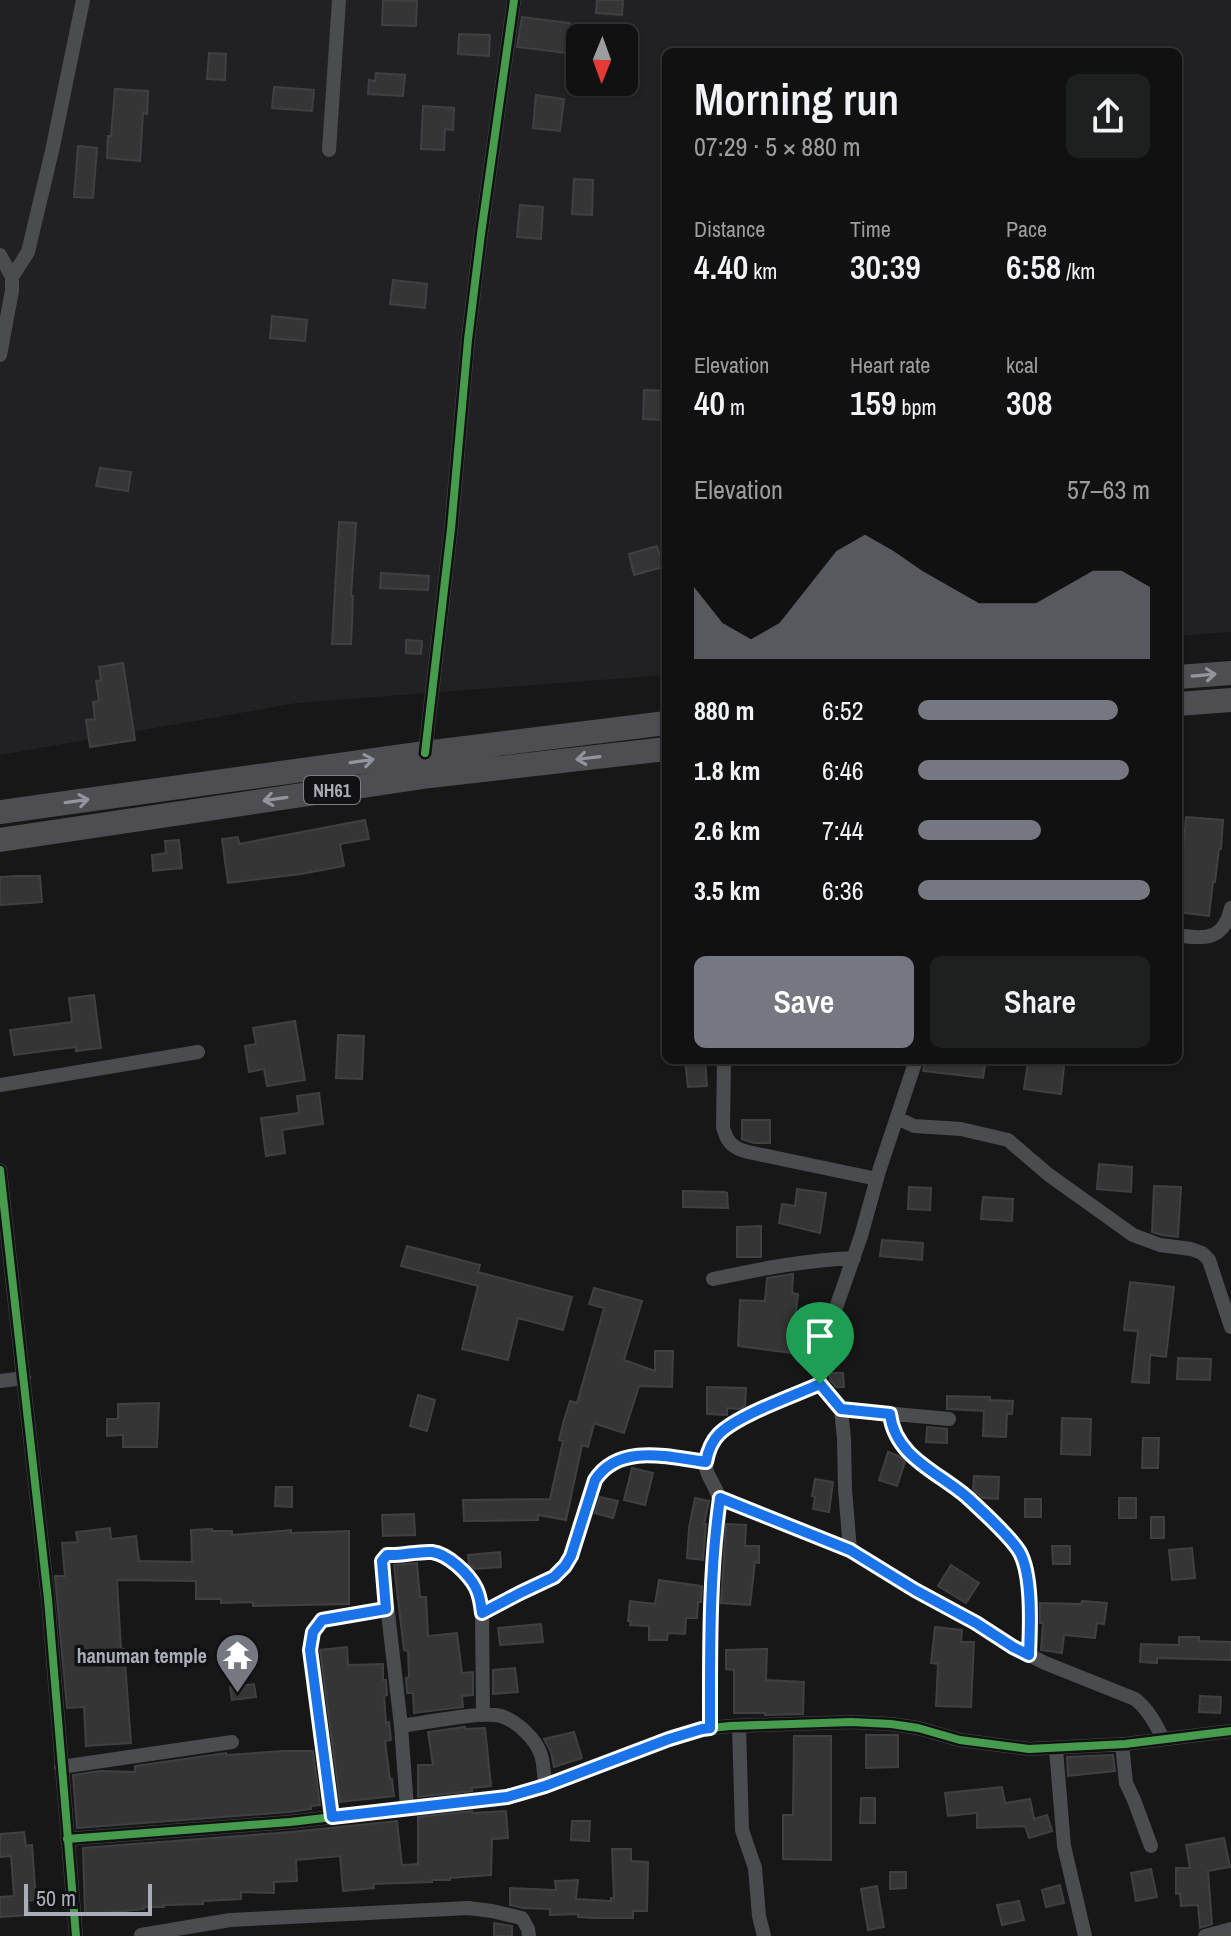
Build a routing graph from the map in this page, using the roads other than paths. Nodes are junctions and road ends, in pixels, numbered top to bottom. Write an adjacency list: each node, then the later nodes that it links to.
1 (83, 0): 6 (street)
2 (339, 0): 4 (street)
3 (514, 0): 14 (street)
4 (329, 150)
5 (0, 255): 6 (street)
6 (12, 277): 7 (street)
7 (0, 355)
8 (1231, 673): 9 (highway, one-way to 8)
9 (1182, 677)
10 (1231, 700): 11 (highway)
11 (1182, 704)
12 (662, 723): 14 (highway, NH61)
13 (662, 749): 16 (highway, NH61, one-way to 16)
14 (425, 753): 15 (highway, NH61, one-way to 14)
15 (0, 812)
16 (0, 840)
17 (1231, 908): 18 (street)
18 (1182, 936)
19 (198, 1052): 22 (street)
20 (724, 1064): 25 (street)
21 (915, 1064): 23 (street)
22 (0, 1085)
23 (897, 1118): 25 (street); 28 (street)
24 (1, 1179): 29 (street)
25 (877, 1179): 26 (street)
26 (854, 1258): 27 (street); 31 (street)
27 (713, 1279)
28 (1231, 1327)
29 (24, 1378): 30 (street); 50 (street)
30 (0, 1381)
31 (820, 1384): 32 (street); 35 (street)
32 (841, 1409): 33 (street); 37 (street)
33 (890, 1414): 34 (street); 40 (street)
34 (949, 1419)
35 (706, 1462): 36 (street); 39 (street)
36 (720, 1498): 37 (street); 44 (street)
37 (850, 1550): 40 (street)
38 (386, 1609): 39 (street); 42 (street); 53 (street)
39 (482, 1613): 41 (street)
40 (1029, 1655): 46 (street)
41 (483, 1715): 42 (street); 51 (street)
42 (401, 1726): 52 (street)
43 (739, 1726): 44 (street); 49 (street); 63 (street)
44 (710, 1728): 51 (street)
45 (1231, 1731): 46 (street)
46 (1163, 1739): 48 (street)
47 (232, 1742): 50 (street)
48 (1122, 1744): 49 (street); 55 (street)
49 (1056, 1749): 64 (street)
50 (61, 1767): 54 (street)
51 (545, 1786): 52 (street)
52 (407, 1808): 53 (street)
53 (332, 1817): 54 (street)
54 (67, 1839): 58 (street)
55 (1151, 1846)
56 (230, 1920): 60 (street); 61 (street); 62 (street)
57 (1231, 1929): 65 (street)
58 (76, 1936)
59 (135, 1936): 60 (street)
60 (141, 1936)
61 (233, 1936)
62 (529, 1936)
63 (764, 1936)
64 (1085, 1936)
65 (1205, 1936)

